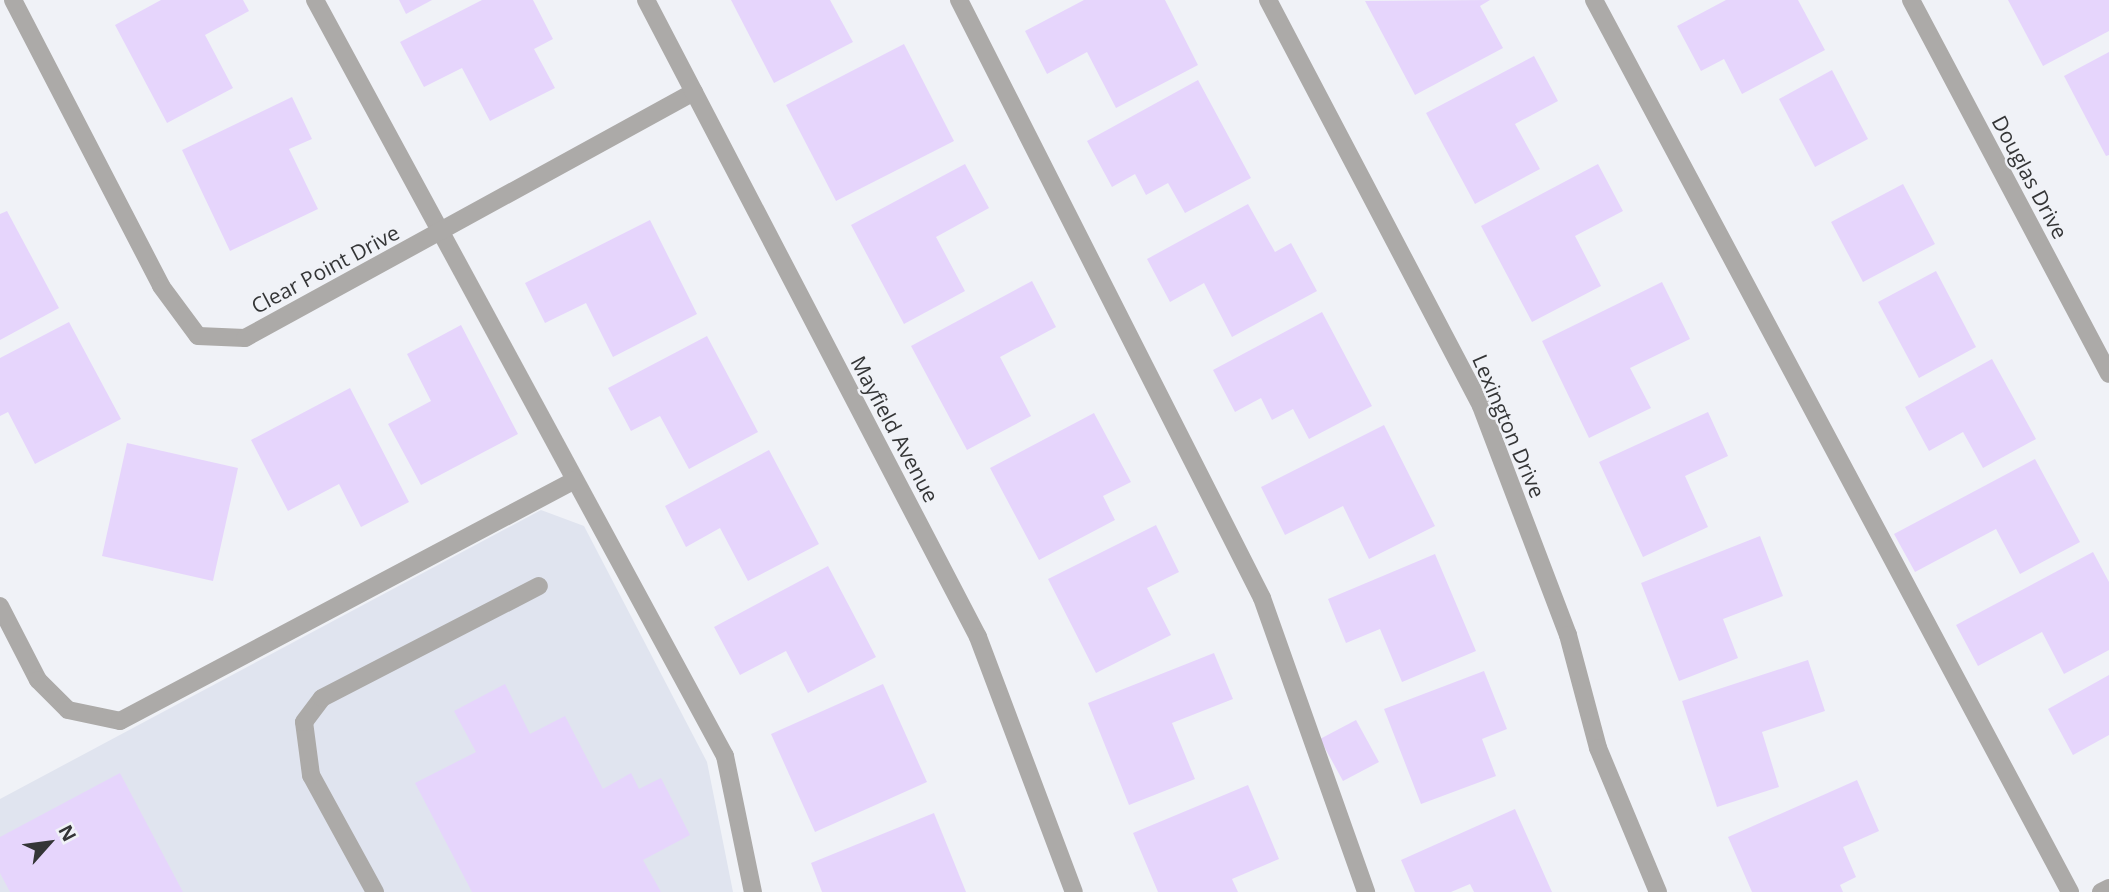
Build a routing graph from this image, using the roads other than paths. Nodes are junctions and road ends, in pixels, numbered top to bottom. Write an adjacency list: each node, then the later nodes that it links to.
1 (13, 0): 9 (street, Clear Point Drive)
2 (315, 0): 9 (street)
3 (646, 0): 8 (street, Mayfield Avenue)
4 (959, 0): 18 (street)
5 (1268, 0): 19 (street, Lexington Drive)
6 (1594, 0): 20 (street)
7 (1911, 0): 10 (street, Douglas Drive)
8 (694, 92): 9 (street, Clear Point Drive); 17 (street, Mayfield Avenue)
9 (437, 234): 11 (street)
10 (2109, 374)
11 (573, 481): 13 (street); 16 (street)
12 (539, 586): 15 (street)
13 (0, 606)
14 (2109, 888): 21 (street)
15 (374, 892)
16 (753, 892)
17 (1074, 892)
18 (1366, 892)
19 (1658, 892)
20 (2070, 892)
21 (2101, 892)

